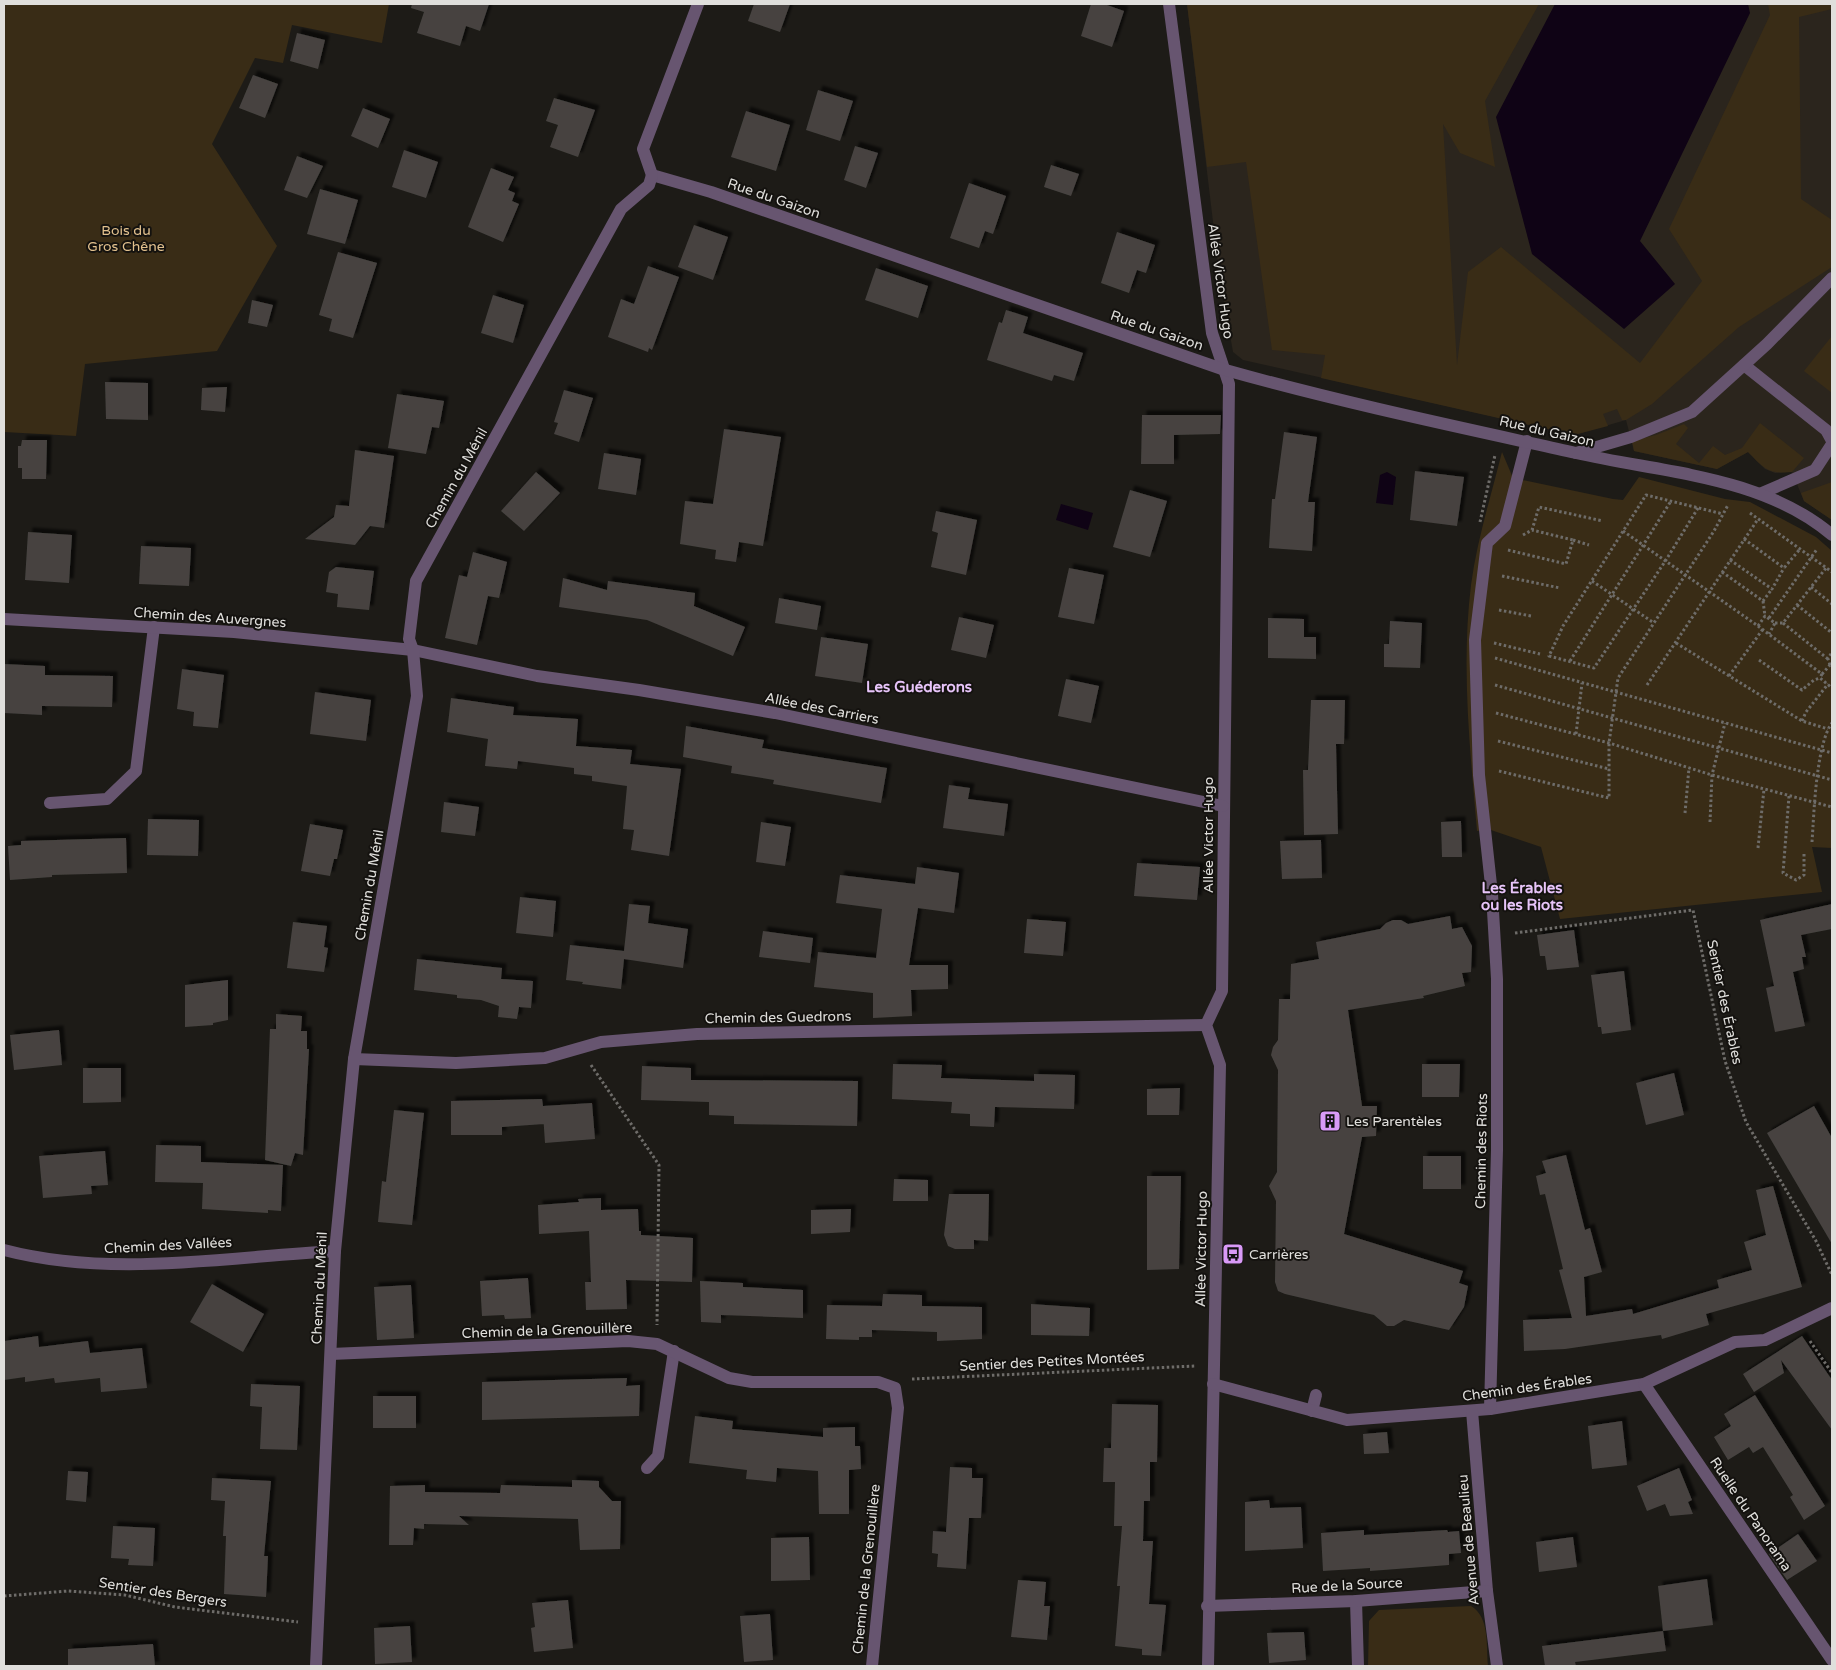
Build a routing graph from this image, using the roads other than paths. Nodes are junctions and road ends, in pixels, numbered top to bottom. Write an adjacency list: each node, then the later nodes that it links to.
1 (698, 4): 3 (street)
2 (1170, 4): 6 (street, Allée Victor Hugo)
3 (652, 175): 6 (street, Rue du Gaizon); 14 (street, Chemin du Ménil)
4 (1832, 278): 5 (street)
5 (1744, 365): 8 (street); 9 (street)
6 (1222, 369): 7 (street, Rue du Gaizon); 16 (street, Allée Victor Hugo)
7 (1527, 441): 9 (street, Rue du Gaizon); 27 (street, Chemin des Riots)
8 (1832, 443): 10 (street)
9 (1576, 454): 10 (street, Rue du Gaizon)
10 (1762, 493): 11 (street, Rue du Gaizon)
11 (1830, 533)
12 (4, 619): 13 (street, Chemin des Auvergnes)
13 (154, 627): 14 (street, Chemin des Auvergnes); 15 (street)
14 (413, 650): 16 (street, Allée des Carriers); 18 (street, Chemin du Ménil)
15 (50, 803)
16 (1223, 806): 17 (street, Allée Victor Hugo)
17 (1206, 1025): 18 (street, Chemin des Guedrons); 24 (street, Allée Victor Hugo)
18 (354, 1059): 20 (street, Chemin du Ménil)
19 (4, 1250): 20 (street, Chemin des Vallées)
20 (335, 1251): 23 (street, Chemin du Ménil)
21 (1832, 1308): 25 (street, Chemin des Érables)
22 (674, 1351): 23 (street, Chemin de la Grenouillère); 30 (street); 36 (street, Chemin de la Grenouillère)
23 (331, 1354): 35 (street, Chemin du Ménil)
24 (1213, 1384): 29 (street, Chemin des Érables); 33 (street, Allée Victor Hugo)
25 (1644, 1384): 27 (street, Chemin des Érables); 34 (street, Ruelle du Panorama)
26 (1316, 1396): 29 (street)
27 (1490, 1409): 28 (street, Chemin des Érables)
28 (1472, 1411): 29 (street, Chemin des Érables); 31 (street, Avenue de Beaulieu)
29 (1312, 1412)
30 (647, 1468)
31 (1488, 1591): 32 (street, Rue de la Source); 39 (street, Avenue de Beaulieu)
32 (1356, 1600): 33 (street, Rue de la Source); 38 (street)
33 (1207, 1606): 37 (street, Allée Victor Hugo)
34 (1832, 1660)
35 (316, 1666)
36 (872, 1666)
37 (1208, 1666)
38 (1358, 1666)
39 (1496, 1666)

